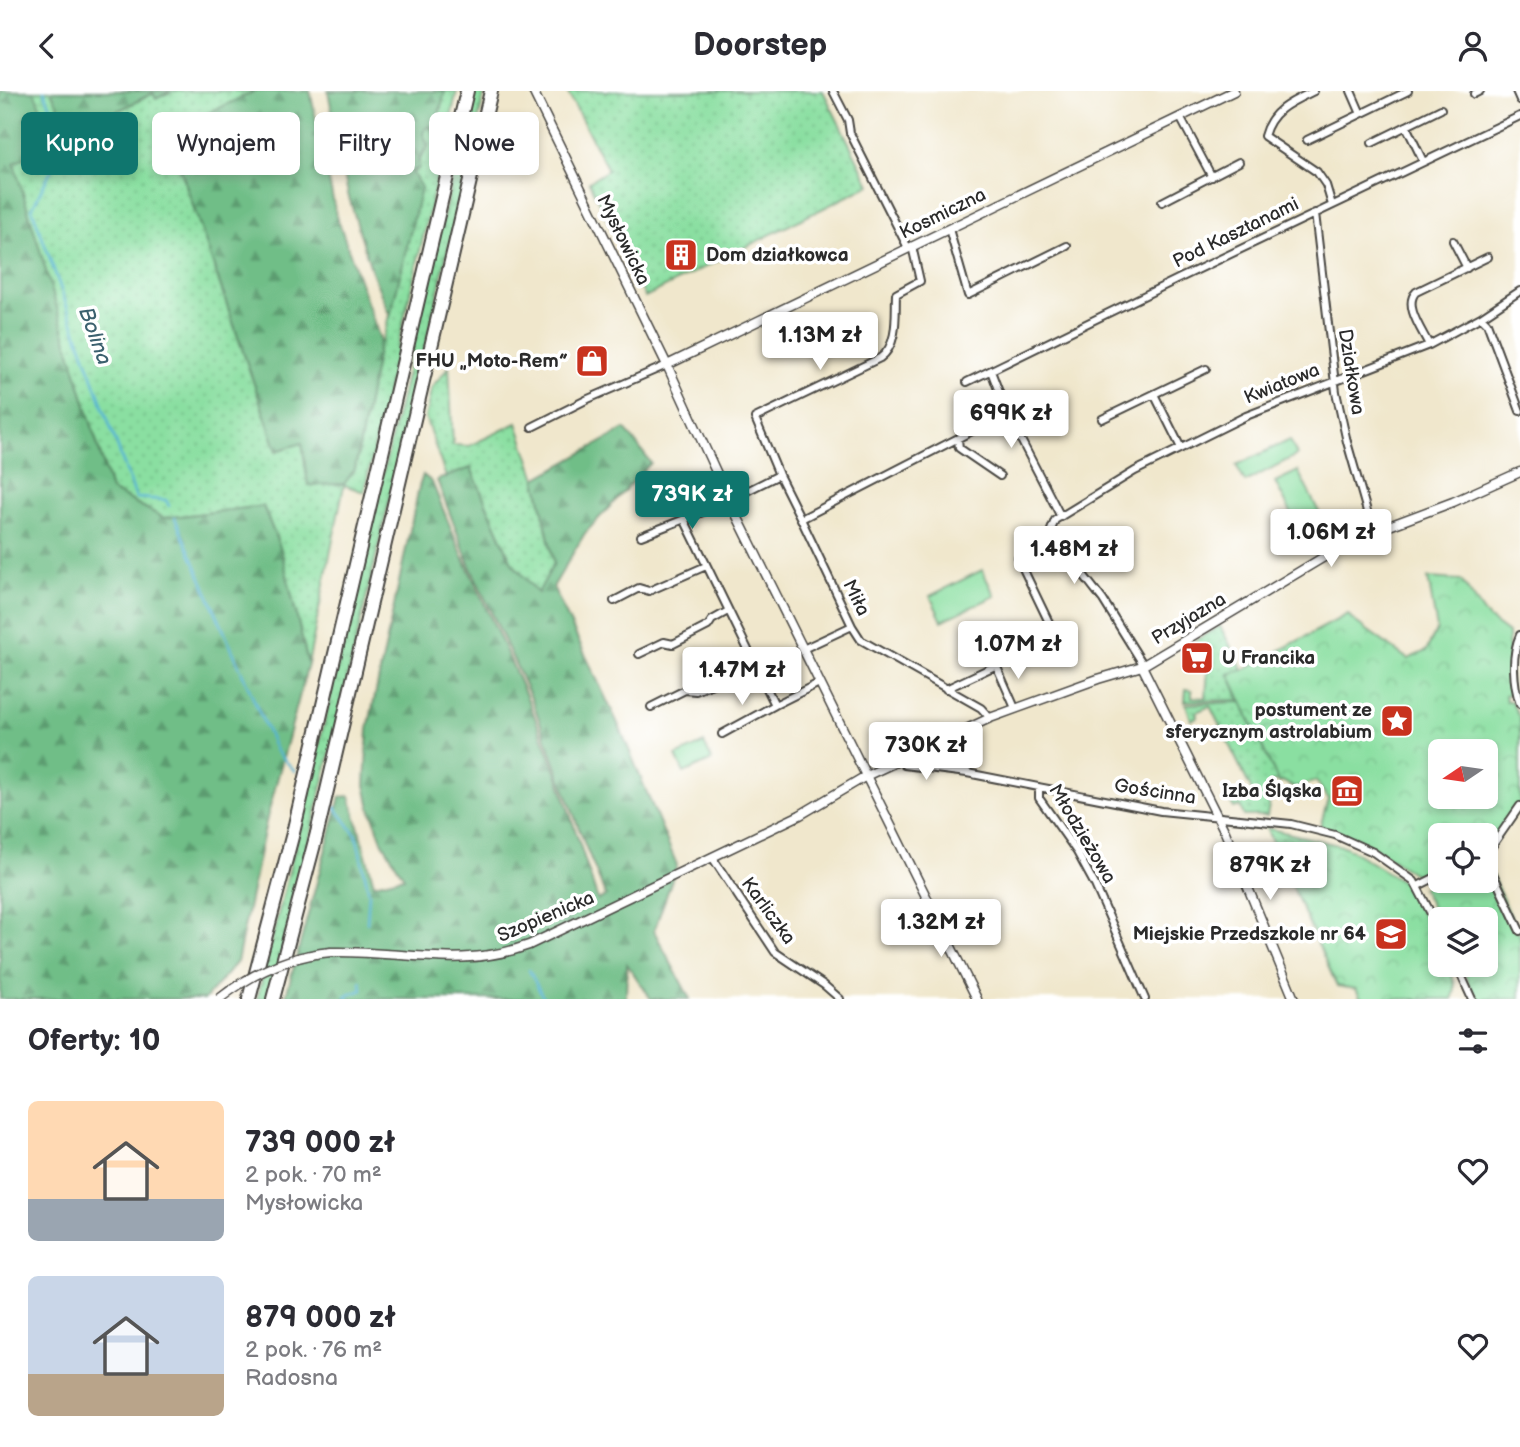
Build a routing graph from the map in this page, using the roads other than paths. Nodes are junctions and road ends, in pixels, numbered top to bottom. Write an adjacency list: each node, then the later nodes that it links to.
1 (467, 91): 89 (highway)
2 (491, 91): 90 (highway)
3 (533, 91): 33 (street, Mysłowicka)
4 (833, 91): 27 (street)
5 (1234, 91): 14 (street, Kosmiczna)
6 (1314, 91): 22 (street)
7 (1351, 91): 12 (street)
8 (1408, 91): 12 (street)
9 (1516, 91): 10 (street)
10 (1520, 100)
11 (1441, 109): 15 (street)
12 (1361, 114): 16 (street)
13 (1520, 116): 18 (street, Pod Kasztanami)
14 (1180, 117): 20 (street); 24 (street, Kosmiczna)
15 (1406, 126): 17 (street); 18 (street)
16 (1307, 140)
17 (1372, 143)
18 (1423, 161): 22 (street, Pod Kasztanami)
19 (1239, 162): 20 (street)
20 (1212, 177): 21 (street)
21 (1161, 202)
22 (1332, 205): 23 (street, Pod Kasztanami)
23 (1315, 213): 35 (street, Pod Kasztanami); 36 (street, Działkowa)
24 (948, 229): 26 (street); 27 (street, Kosmiczna)
25 (1453, 241): 29 (street)
26 (1067, 246)
27 (910, 247): 33 (street, Kosmiczna); 46 (street, Miła)
28 (1488, 257): 29 (street)
29 (1467, 268): 32 (street)
30 (1520, 291): 31 (street, Kwiatowa)
31 (1481, 317): 32 (street, Kwiatowa); 39 (street)
32 (1429, 345): 36 (street, Kwiatowa)
33 (667, 365): 42 (street); 48 (street, Mysłowicka)
34 (1206, 369): 38 (street)
35 (991, 371): 37 (street, Pod Kasztanami); 40 (street)
36 (1334, 381): 44 (street, Kwiatowa); 52 (street, Działkowa)
37 (967, 382)
38 (1154, 394): 41 (street); 44 (street)
39 (1520, 411)
40 (1007, 413): 43 (street); 49 (street)
41 (1102, 419)
42 (532, 427)
43 (958, 439): 47 (street); 51 (street)
44 (1181, 448): 49 (street, Kwiatowa)
45 (1520, 472): 52 (street, Przyjazna)
46 (779, 475): 48 (street); 51 (street, Miła)
47 (1000, 475)
48 (729, 499): 50 (street); 60 (street, Mysłowicka)
49 (1061, 517): 64 (street)
50 (684, 519): 53 (street); 55 (street)
51 (801, 519): 58 (street, Miła)
52 (1373, 532): 64 (street, Przyjazna)
53 (641, 536)
54 (1018, 558): 62 (street)
55 (706, 566): 56 (street); 57 (street)
56 (614, 601)
57 (729, 611): 61 (street); 63 (street)
58 (852, 626): 60 (street); 66 (street, Miła)
59 (1520, 636): 67 (street)
60 (803, 649): 65 (street, Mysłowicka)
61 (639, 654)
62 (996, 665): 66 (street); 70 (street)
63 (755, 666): 68 (street); 69 (street)
64 (1142, 666): 70 (street, Przyjazna); 79 (street)
65 (820, 683): 68 (street); 76 (street, Mysłowicka)
66 (946, 689): 71 (street, Miła)
67 (1520, 704)
68 (775, 705): 73 (street)
69 (651, 707)
70 (1015, 708): 71 (street, Przyjazna)
71 (990, 718): 72 (street, Przyjazna)
72 (961, 732): 74 (street, Przyjazna); 75 (street)
73 (722, 734)
74 (900, 760): 75 (street, Młodzieżowa); 76 (street, Przyjazna)
75 (967, 773): 77 (street, Młodzieżowa)
76 (866, 776): 81 (street, Szopienicka); 92 (street, Mysłowicka)
77 (1039, 788): 79 (street, Gościnna); 93 (street, Młodzieżowa)
78 (1520, 806): 80 (street)
79 (1218, 817): 84 (street, Gościnna); 94 (street)
80 (1498, 839)
81 (712, 857): 88 (street, Szopienicka, bridge); 91 (street, Karliczka)
82 (1428, 881): 84 (street)
83 (1498, 883): 86 (street)
84 (1418, 886): 85 (street)
85 (1428, 907)
86 (1520, 930)
87 (1462, 977): 95 (street)
88 (219, 999)
89 (249, 999)
90 (273, 999)
91 (840, 999)
92 (977, 999)
93 (1145, 999)
94 (1294, 999)
95 (1472, 999)

